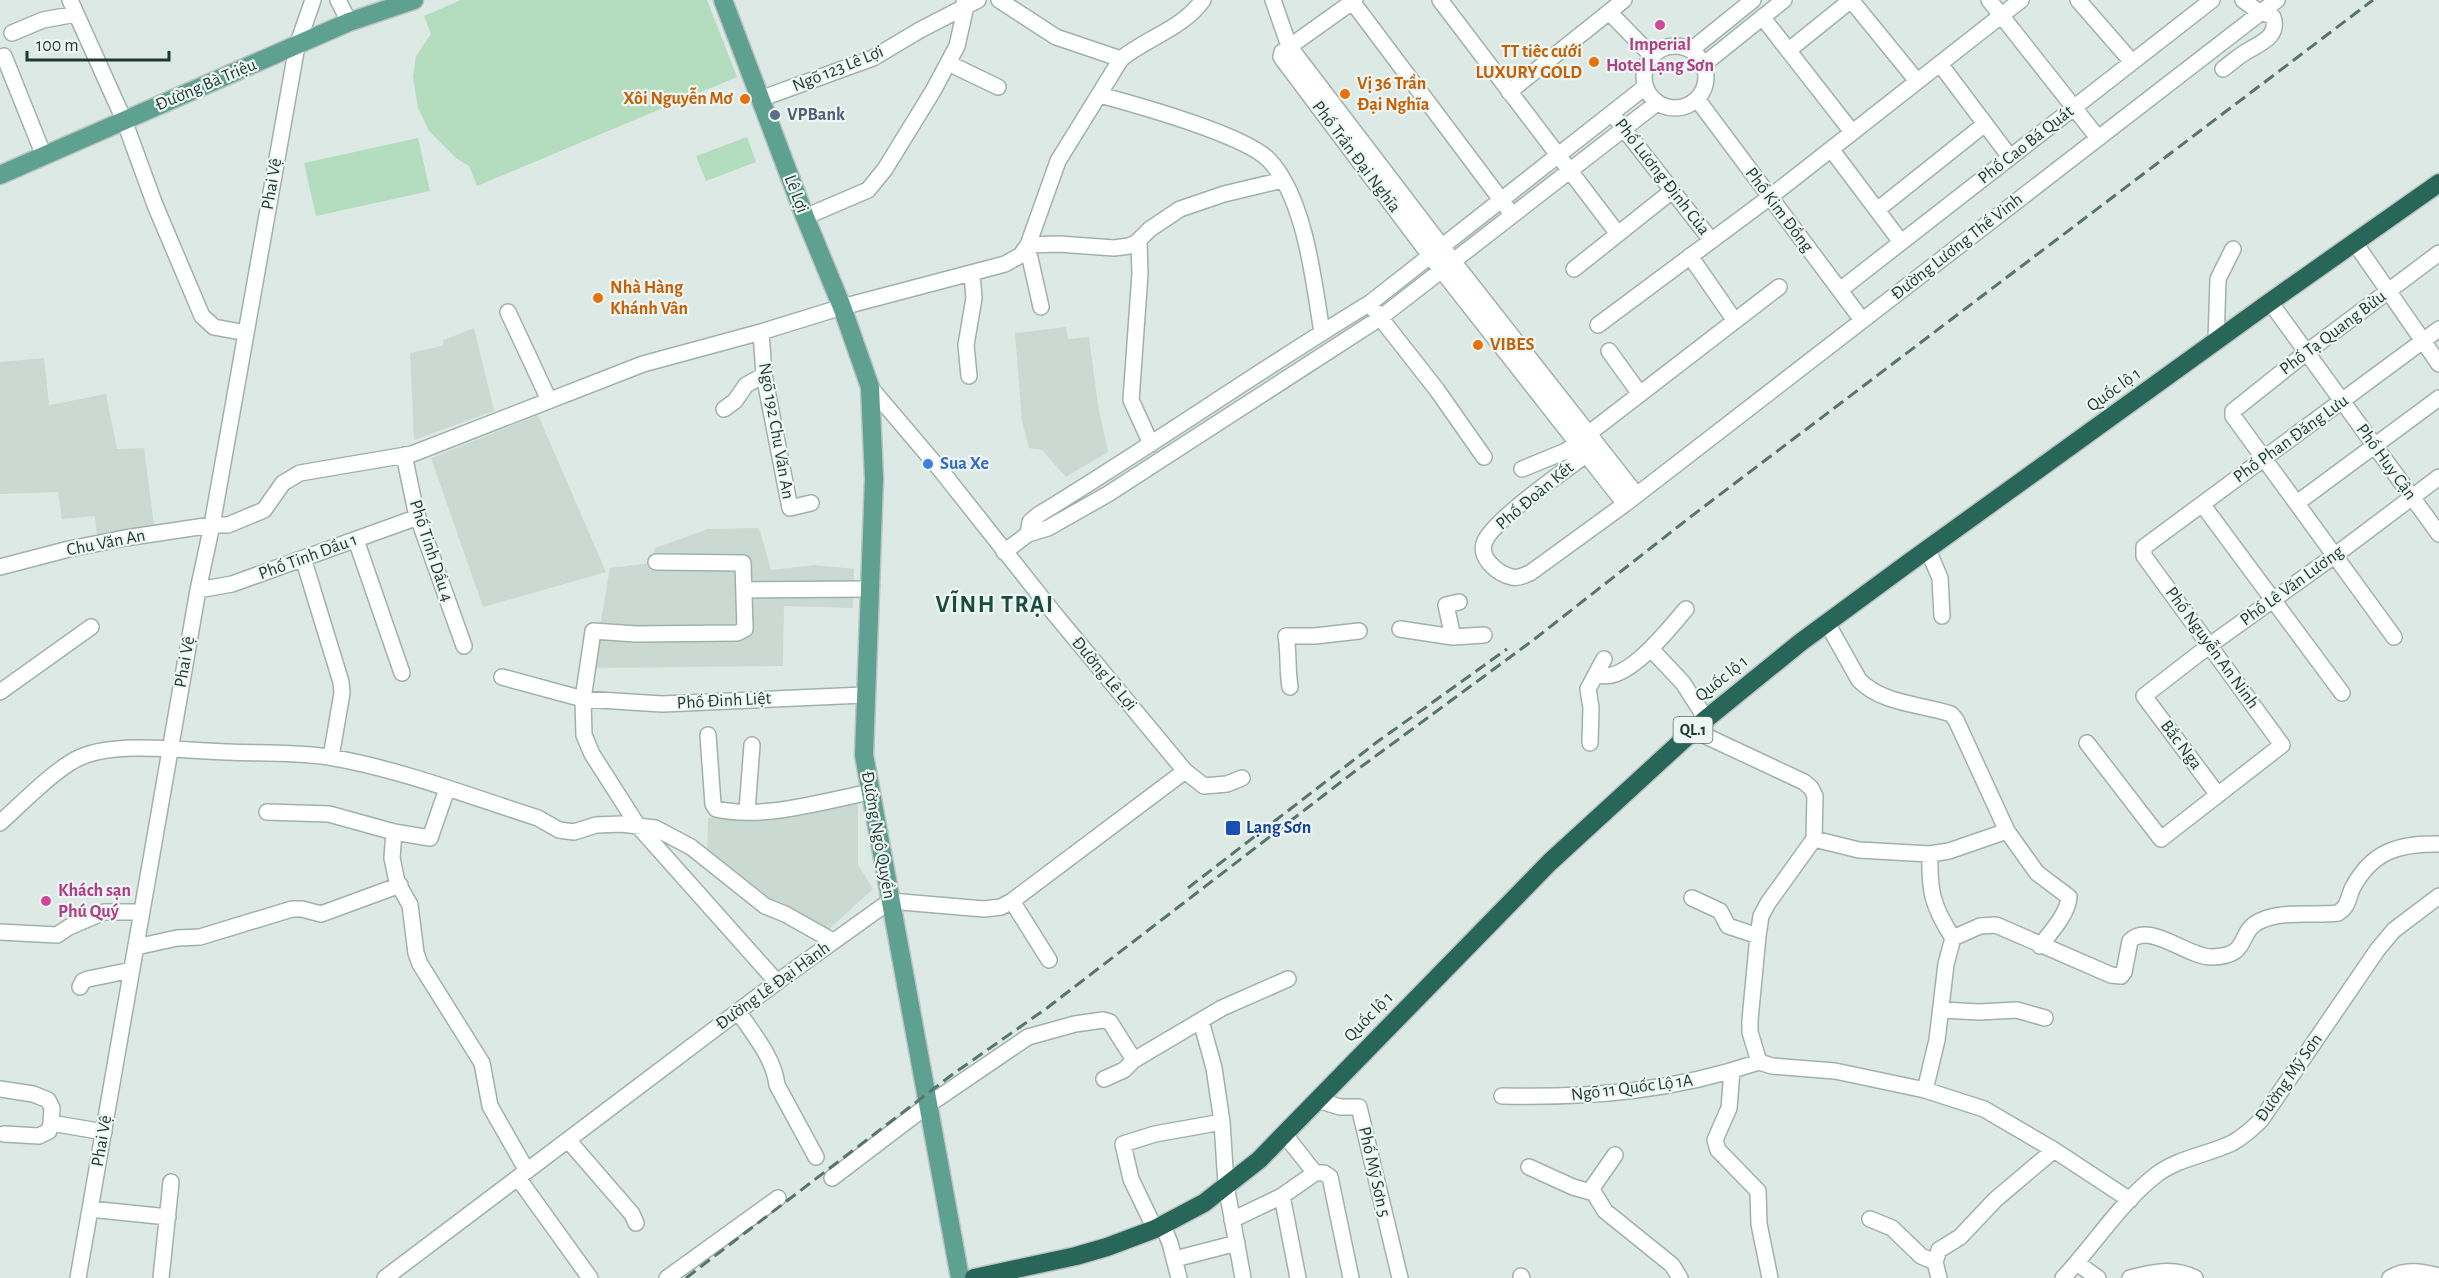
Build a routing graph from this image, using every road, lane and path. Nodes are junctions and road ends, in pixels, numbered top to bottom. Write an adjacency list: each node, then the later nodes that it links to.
1 (313, 0): 29 (street, Phai Vệ)
2 (338, 0): 27 (street)
3 (414, 0): 27 (main road, Đường Bà Triệu)
4 (723, 0): 46 (main road, Lê Lợi)
5 (999, 0): 24 (street)
6 (1027, 0): 24 (street)
7 (1203, 0): 35 (street)
8 (1273, 0): 32 (street, Phố Trần Đại Nghĩa)
9 (1440, 0): 44 (street)
10 (1624, 0): 22 (street)
11 (1753, 0): 30 (street)
12 (1784, 0): 26 (street)
13 (1989, 0): 25 (street)
14 (2021, 0): 25 (street)
15 (2078, 0): 36 (street)
16 (2212, 0): 36 (street, Phố Cao Bá Quát)
17 (2243, 0): 23 (street)
18 (2277, 0): 23 (street, Đường Lương Thế Vinh)
19 (1353, 1): 32 (street); 66 (street)
20 (969, 2): 37 (street); 46 (street, Ngõ 123 Lê Lợi)
21 (73, 7): 28 (street); 51 (street)
22 (1609, 12): 34 (street); 44 (street)
23 (2262, 12): 40 (street); 55 (street, Đường Lương Thế Vinh)
24 (1024, 16): 35 (street)
25 (2001, 16): 38 (street); 49 (street)
26 (1762, 18): 31 (street); 39 (street)
27 (350, 22): 29 (main road, Đường Bà Triệu)
28 (12, 33)
29 (297, 46): 51 (main road, Đường Bà Triệu); 97 (street, Phai Vệ)
30 (1691, 50): 34 (street); 39 (street)
31 (1789, 51): 41 (street); 54 (street)
32 (1285, 52): 77 (street, Phố Trần Đại Nghĩa)
33 (4, 56): 57 (street)
34 (1652, 56): 43 (street)
35 (1121, 58): 45 (street)
36 (2132, 62): 49 (street, Phố Cao Bá Quát)
37 (948, 63): 42 (street); 69 (street)
38 (1940, 64): 41 (street); 52 (street)
39 (1703, 65): 47 (street)
40 (2223, 69)
41 (1917, 81): 54 (street)
42 (998, 87)
43 (1646, 87): 48 (street); 50 (street)
44 (1509, 92): 58 (street)
45 (1100, 95): 62 (street); 75 (street)
46 (760, 99): 69 (main road, Lê Lợi)
47 (1697, 99): 48 (street); 65 (street, Phố Kim Đồng)
48 (1657, 103): 53 (street)
49 (2074, 107): 55 (street); 59 (street, Phố Cao Bá Quát)
50 (1612, 113): 53 (street, Phố Lương Định Của); 58 (street)
51 (124, 120): 57 (main road, Đường Bà Triệu); 97 (street)
52 (1985, 124): 59 (street); 67 (street)
53 (1624, 128): 60 (street); 64 (street, Phố Lương Định Của)
54 (1852, 132): 56 (street)
55 (2098, 138): 92 (street, Đường Lương Thế Vinh)
56 (1831, 149): 65 (street); 67 (street)
57 (44, 156): 61 (main road, Đường Bà Triệu)
58 (1559, 156): 60 (street); 66 (street)
59 (2010, 157): 73 (street, Phố Cao Bá Quát)
60 (1570, 170): 68 (street); 70 (street)
61 (0, 175)
62 (1283, 180): 72 (street); 98 (street)
63 (2439, 183): 74 (highway, Quốc lộ 1 / QL.1)
64 (1672, 190): 70 (street); 71 (street, Phố Lương Định Của)
65 (1770, 197): 71 (street); 84 (street, Phố Kim Đồng)
66 (1502, 201): 68 (street); 77 (street)
67 (1877, 210): 73 (street)
68 (1514, 216): 80 (street)
69 (805, 217): 88 (main road, Lê Lợi)
70 (1618, 234): 81 (street)
71 (1711, 240): 79 (street)
72 (1139, 241): 75 (street); 116 (street)
73 (1901, 242): 84 (street, Phố Cao Bá Quát)
74 (2355, 243): 85 (street); 86 (highway, Quốc lộ 1 / QL.1)
75 (1026, 247): 82 (street, Chu Văn An); 89 (street)
76 (2233, 249): 100 (street)
77 (1437, 252): 80 (street, Phố Trần Đại Nghĩa); 87 (street)
78 (2439, 253): 85 (street, Phố Tạ Quang Bửu)
79 (1690, 256): 93 (street); 94 (street)
80 (1448, 266): 91 (street); 115 (street)
81 (1574, 269)
82 (972, 274): 88 (street, Chu Văn An); 106 (street)
83 (1779, 287): 93 (street)
84 (1840, 290): 92 (street, Phố Kim Đồng)
85 (2389, 292): 99 (street); 102 (street, Phố Tạ Quang Bửu)
86 (2270, 302): 100 (highway, Quốc lộ 1 / QL.1); 102 (street, Phố Huy Cận)
87 (1370, 303): 91 (street); 98 (street)
88 (842, 307): 96 (street, Chu Văn An); 107 (main road, Lê Lợi)
89 (1041, 307)
90 (508, 312): 110 (street)
91 (1380, 318): 103 (street); 119 (street)
92 (1862, 320): 126 (street, Đường Lương Thế Vinh)
93 (1736, 321): 108 (street)
94 (1598, 325)
95 (2439, 328): 99 (street, Phố Phan Đăng Lưu)
96 (761, 332): 105 (street, Ngõ 192 Chu Văn An); 110 (street, Chu Văn An)
97 (246, 333): 131 (street, Phai Vệ)
98 (1317, 336): 103 (street); 113 (street)
99 (2423, 341): 104 (street); 111 (street, Phố Phan Đăng Lưu)
100 (2216, 342): 135 (highway, Quốc lộ 1 / QL.1)
101 (1608, 351): 108 (street)
102 (2307, 352): 111 (street, Phố Huy Cận); 120 (street, Phố Tạ Quang Bửu)
103 (1321, 354): 114 (street)
104 (2439, 364)
105 (764, 375): 112 (street); 127 (street, Ngõ 192 Chu Văn An)
106 (969, 376)
107 (870, 387): 137 (street, Đường Lê Lợi); 143 (main road, Đường Ngô Quyền)
108 (1640, 394): 115 (street)
109 (2439, 398): 117 (street)
110 (549, 400): 118 (street, Chu Văn An)
111 (2342, 401): 117 (street, Phố Huy Cận); 120 (street, Phố Phan Đăng Lưu)
112 (724, 409)
113 (1186, 421): 114 (street); 116 (street)
114 (1197, 436): 124 (street)
115 (1585, 443): 121 (street); 126 (street); 142 (street, Phố Đoàn Kết)
116 (1151, 444): 123 (street)
117 (2374, 446): 125 (street, Phố Huy Cận); 128 (street)
118 (404, 455): 130 (street, Phố Tinh Dầu 4); 131 (street, Chu Văn An)
119 (1484, 457)
120 (2263, 458): 128 (street); 129 (street, Phố Phan Đăng Lưu)
121 (1522, 469)
122 (2439, 477): 125 (street, Phố Lê Văn Lương)
123 (1097, 479): 124 (street); 132 (street)
124 (1108, 494): 132 (street)
125 (2412, 497): 133 (street, Phố Huy Cận); 138 (street, Phố Lê Văn Lương)
126 (1630, 499): 142 (street, Đường Lương Thế Vinh)
127 (812, 503)
128 (2297, 503): 138 (street)
129 (2202, 504): 136 (street, Phố Phan Đăng Lưu); 146 (street)
130 (418, 517): 134 (street, Phố Tinh Dầu 1); 158 (street, Phố Tinh Dầu 4)
131 (212, 525): 141 (street, Chu Văn An); 144 (street, Phai Vệ)
132 (1028, 534): 137 (street)
133 (2439, 534)
134 (356, 540): 139 (street, Phố Tinh Dầu 1); 161 (street)
135 (1928, 549): 149 (street); 150 (highway, Quốc lộ 1 / QL.1)
136 (2143, 550): 157 (street, Phố Nguyễn An Ninh)
137 (1004, 552): 177 (street, Đường Lê Lợi)
138 (2334, 556): 146 (street, Phố Lê Văn Lương); 155 (street)
139 (303, 558): 144 (street, Phố Tinh Dầu 1); 176 (street)
140 (656, 562): 145 (street)
141 (0, 567)
142 (1530, 573)
143 (869, 589): 145 (street); 167 (main road, Đường Ngô Quyền)
144 (198, 590): 175 (street, Phai Vệ)
145 (744, 591): 169 (street)
146 (2272, 599): 157 (street, Phố Lê Văn Lương); 166 (street)
147 (1460, 602): 156 (street)
148 (1686, 609): 159 (street)
149 (1942, 616)
150 (1827, 623): 170 (highway, Quốc lộ 1 / QL.1); 186 (street)
151 (92, 627): 165 (street)
152 (1400, 628): 156 (street)
153 (1359, 631): 164 (street)
154 (1484, 635): 156 (street)
155 (2394, 637)
156 (1453, 638)
157 (2210, 645): 168 (street, Phố Lê Văn Lương); 181 (street, Phố Nguyễn An Ninh)
158 (464, 646)
159 (1651, 649): 162 (street); 170 (street)
160 (1604, 659): 162 (street)
161 (402, 673)
162 (1597, 674): 172 (street)
163 (502, 677): 169 (street, Phố Đinh Liệt)
164 (1290, 687)
165 (0, 692)
166 (2342, 693)
167 (864, 695): 169 (street, Phố Đinh Liệt); 180 (main road, Đường Ngô Quyền)
168 (2144, 696): 181 (street, Bắc Nga)
169 (583, 699): 185 (street)
170 (1699, 724): 188 (street); 219 (highway, Quốc lộ 1 / QL.1)
171 (708, 735): 182 (street)
172 (1590, 743)
173 (2087, 743): 181 (street)
174 (752, 745): 182 (street)
175 (170, 747): 176 (street); 184 (street); 196 (street, Phai Vệ)
176 (331, 758): 179 (street)
177 (1185, 771): 178 (street, Đường Lê Lợi); 195 (street)
178 (1242, 778)
179 (447, 789): 185 (street); 187 (street)
180 (870, 792): 182 (street); 194 (main road, Đường Ngô Quyền)
181 (2218, 795)
182 (747, 811)
183 (267, 812): 187 (street)
184 (0, 823)
185 (638, 826): 200 (street); 206 (street)
186 (2007, 831): 190 (street); 201 (street)
187 (394, 832): 191 (street)
188 (1814, 839): 190 (street); 198 (street)
189 (2439, 844): 201 (street)
190 (1930, 854): 199 (street)
191 (399, 885): 202 (street); 232 (street)
192 (2439, 896): 239 (street, Đường Mỹ Sơn)
193 (1692, 898): 198 (street)
194 (890, 901): 195 (street); 200 (street, Đường Lê Đại Hành); 220 (main road, Đường Ngô Quyền)
195 (1012, 901): 203 (street)
196 (142, 912): 197 (street); 202 (street, Phai Vệ)
197 (0, 932)
198 (1758, 936): 213 (street)
199 (1953, 938): 201 (street); 208 (street)
200 (833, 942): 206 (street, Đường Lê Đại Hành)
201 (2040, 946)
202 (136, 947): 204 (street, Phai Vệ)
203 (1049, 960)
204 (132, 970): 207 (street); 223 (street, Phai Vệ)
205 (1287, 979): 211 (street)
206 (777, 982): 209 (street, Đường Lê Đại Hành)
207 (80, 987)
208 (1942, 1010): 210 (street); 217 (street)
209 (738, 1011): 226 (street, Đường Lê Đại Hành); 229 (street)
210 (2045, 1018)
211 (1201, 1021): 212 (street); 221 (street)
212 (1134, 1060): 215 (street); 220 (street)
213 (1759, 1062): 214 (street, Ngõ 11 Quốc Lộ 1A); 217 (street)
214 (1732, 1071): 218 (street, Ngõ 11 Quốc Lộ 1A); 264 (street)
215 (1104, 1079)
216 (0, 1089): 222 (street)
217 (1925, 1090): 227 (street)
218 (1502, 1096)
219 (1317, 1100): 225 (highway, Quốc lộ 1 / QL.1); 262 (street, Phố Mỹ Sơn 5)
220 (928, 1105): 233 (street); 256 (main road, Đường Ngô Quyền)
221 (1222, 1122): 235 (street); 245 (street)
222 (51, 1123): 223 (street); 224 (street)
223 (104, 1132): 240 (street, Phai Vệ)
224 (4, 1134)
225 (1285, 1135): 231 (street); 235 (highway, Quốc lộ 1 / QL.1)
226 (568, 1140): 232 (street, Đường Lê Đại Hành); 244 (street)
227 (2054, 1150): 239 (street); 248 (street)
228 (1615, 1155): 236 (street)
229 (816, 1156)
230 (1529, 1167): 236 (street)
231 (1315, 1173): 237 (street); 261 (street)
232 (522, 1175): 253 (street, Đường Lê Đại Hành); 254 (street)
233 (832, 1178)
234 (171, 1182): 241 (street)
235 (1226, 1185): 243 (street); 245 (highway, Quốc lộ 1 / QL.1)
236 (1590, 1191): 263 (street)
237 (1282, 1196): 243 (street); 260 (street)
238 (778, 1198): 255 (street)
239 (2130, 1200): 249 (street, Đường Mỹ Sơn)
240 (90, 1209): 241 (street); 251 (street, Phai Vệ)
241 (168, 1217): 252 (street)
242 (1870, 1219): 248 (street)
243 (1233, 1220): 246 (street)
244 (636, 1223)
245 (1159, 1227): 247 (street); 257 (highway, Quốc lộ 1 / QL.1)
246 (1237, 1243): 247 (street); 259 (street)
247 (1175, 1259): 258 (street)
248 (1935, 1262): 265 (street)
249 (2078, 1263): 266 (street, Đường Mỹ Sơn); 267 (street)
250 (2439, 1276): 270 (street)
251 (78, 1278)
252 (161, 1278)
253 (385, 1278)
254 (590, 1278)
255 (667, 1278)
256 (960, 1278)
257 (974, 1278)
258 (1179, 1278)
259 (1243, 1278)
260 (1298, 1278)
261 (1351, 1278)
262 (1400, 1278)
263 (1680, 1278)
264 (1770, 1278)
265 (1939, 1278)
266 (2063, 1278)
267 (2098, 1278)
268 (2130, 1278): 269 (street)
269 (2195, 1278)
270 (2390, 1278)

